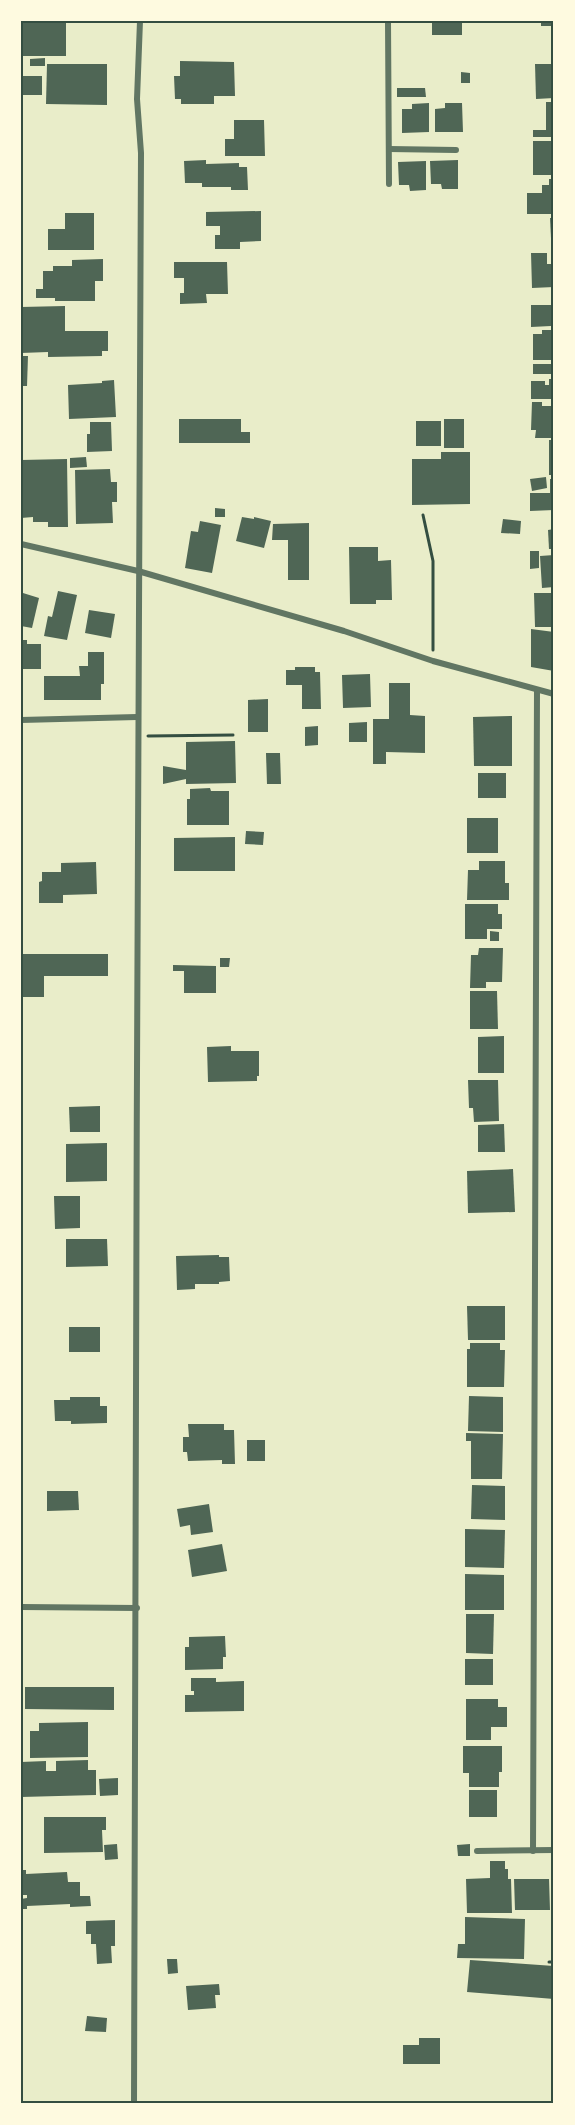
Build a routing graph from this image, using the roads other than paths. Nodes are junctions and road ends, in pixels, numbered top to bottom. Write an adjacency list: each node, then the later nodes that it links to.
1 (140, 21): 7 (street)
2 (388, 21): 3 (street)
3 (389, 149): 4 (street); 5 (street)
4 (456, 150)
5 (389, 184)
6 (21, 544): 7 (street)
7 (138, 572): 8 (street); 10 (street)
8 (537, 690): 9 (street); 16 (street)
9 (554, 694)
10 (137, 717): 11 (street); 13 (street)
11 (21, 720)
12 (21, 1607): 13 (street)
13 (137, 1608): 17 (street)
14 (554, 1850): 16 (street)
15 (477, 1851): 16 (street)
16 (533, 1851)
17 (134, 2104)

